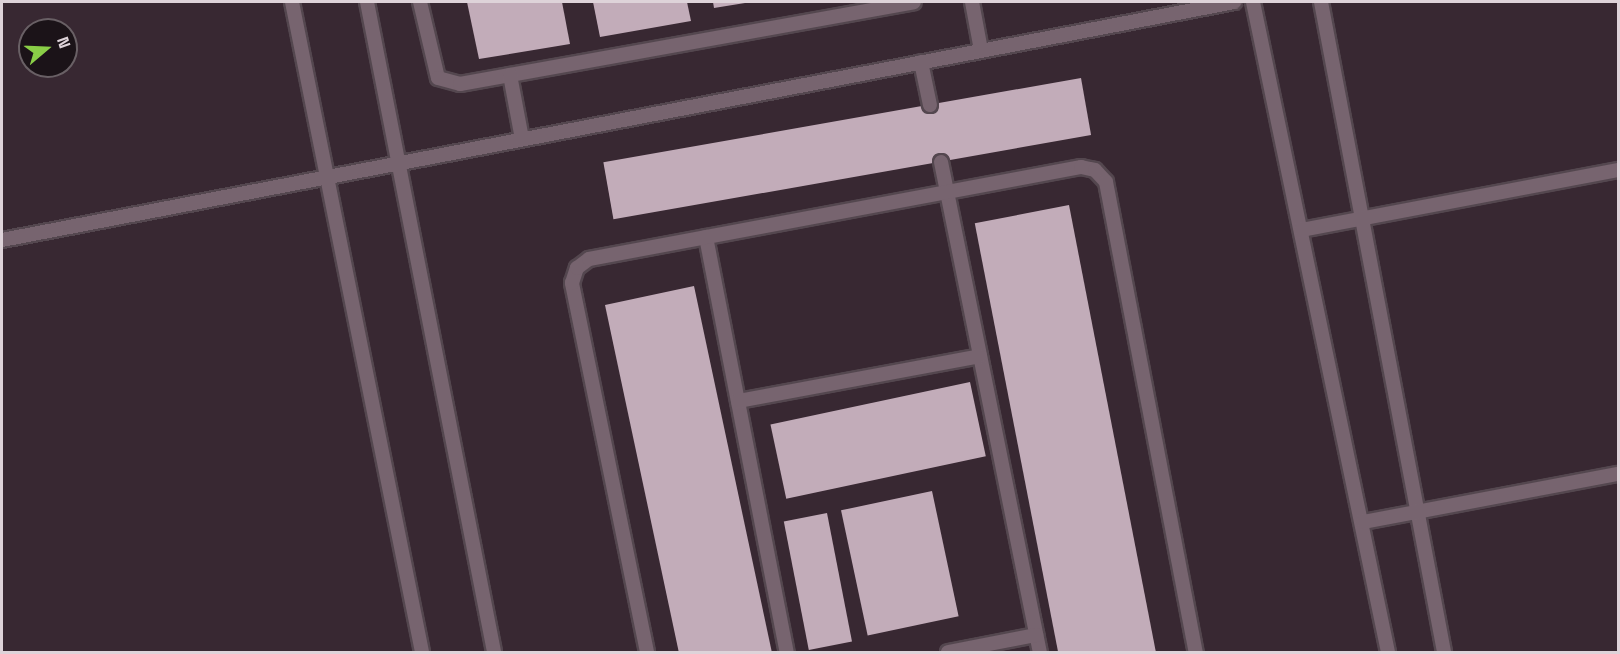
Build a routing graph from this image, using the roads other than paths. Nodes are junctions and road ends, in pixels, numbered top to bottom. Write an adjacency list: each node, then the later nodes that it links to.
1 (292, 2): 17 (lane)
2 (367, 2): 14 (lane)
3 (420, 2): 11 (lane)
4 (914, 2): 11 (lane)
5 (972, 2): 9 (lane)
6 (1234, 2): 9 (lane)
7 (1253, 2): 20 (lane)
8 (1321, 2): 19 (lane)
9 (981, 50): 10 (lane)
10 (921, 62): 12 (lane); 13 (lane)
11 (510, 75): 13 (lane)
12 (930, 105)
13 (522, 139): 14 (lane)
14 (400, 162): 17 (lane); 30 (lane)
15 (941, 162): 18 (lane)
16 (1618, 170): 19 (lane)
17 (327, 176): 22 (lane); 29 (lane)
18 (947, 192): 21 (lane); 23 (lane); 35 (lane)
19 (1362, 219): 20 (lane); 26 (lane)
20 (1301, 230): 27 (lane)
21 (706, 237): 24 (lane); 31 (lane)
22 (2, 240)
23 (980, 356): 24 (lane); 28 (lane)
24 (738, 401): 32 (lane)
25 (1618, 474): 26 (lane)
26 (1417, 512): 27 (lane); 37 (lane)
27 (1364, 522): 36 (lane)
28 (1036, 635): 33 (lane); 34 (lane)
29 (422, 652)
30 (494, 652)
31 (647, 652)
32 (787, 652)
33 (948, 652)
34 (1040, 652)
35 (1196, 652)
36 (1388, 652)
37 (1443, 652)

